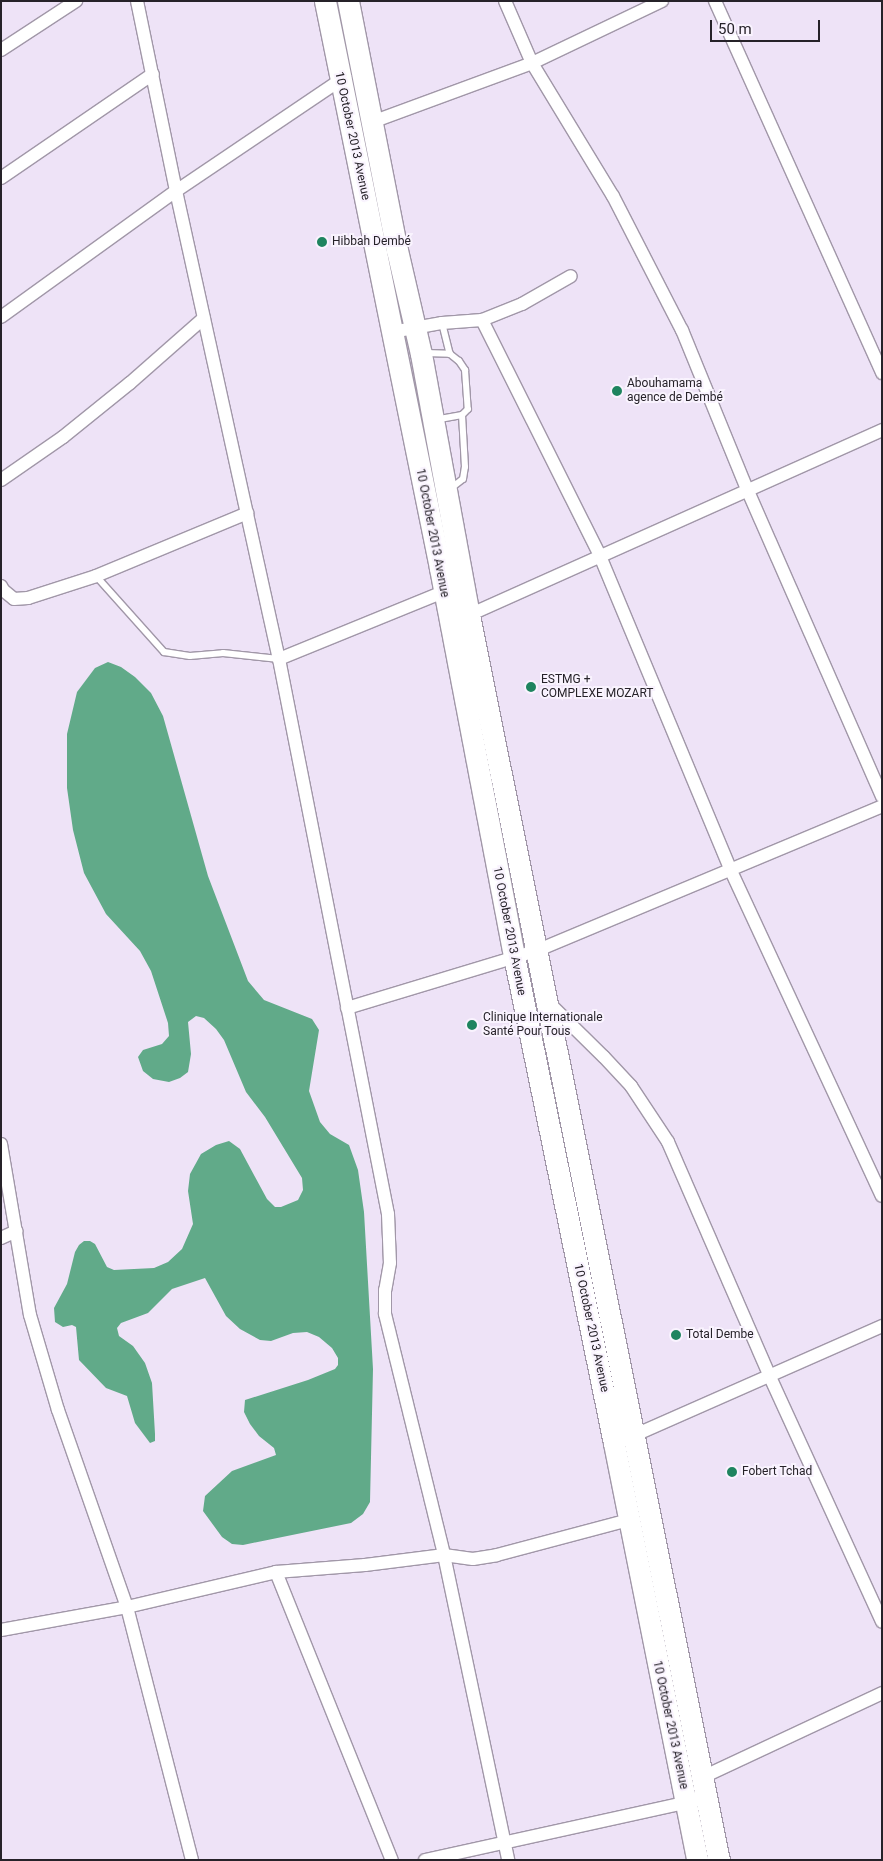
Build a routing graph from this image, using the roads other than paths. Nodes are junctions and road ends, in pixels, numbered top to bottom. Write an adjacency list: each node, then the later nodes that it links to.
1 (76, 1): 8 (street)
2 (137, 1): 11 (street)
3 (325, 1): 12 (highway, 10 October 2013 Avenue)
4 (348, 1): 10 (highway, 10 October 2013 Avenue)
5 (505, 1): 9 (street)
6 (662, 1): 9 (street)
7 (715, 1): 25 (street)
8 (1, 50)
9 (532, 62): 13 (street); 30 (street)
10 (362, 70): 12 (street); 13 (highway, 10 October 2013 Avenue)
11 (153, 74): 14 (street); 15 (street)
12 (340, 79): 15 (street); 22 (highway, 10 October 2013 Avenue)
13 (372, 122): 21 (highway, 10 October 2013 Avenue)
14 (1, 178)
15 (176, 191): 17 (street); 18 (street)
16 (571, 276): 19 (street)
17 (1, 318)
18 (204, 318): 29 (street); 32 (street)
19 (482, 320): 20 (street); 33 (street)
20 (442, 323): 21 (street); 24 (lane)
21 (415, 328): 22 (street); 23 (highway, 10 October 2013 Avenue)
22 (392, 332): 36 (highway, 10 October 2013 Avenue)
23 (421, 354): 24 (lane); 27 (highway, 10 October 2013 Avenue)
24 (450, 354): 26 (lane)
25 (882, 373)
26 (462, 415): 27 (lane); 31 (lane)
27 (433, 421): 31 (highway, 10 October 2013 Avenue)
28 (882, 430): 30 (street)
29 (1, 480)
30 (747, 489): 33 (street); 39 (street)
31 (445, 492): 37 (highway, 10 October 2013 Avenue)
32 (247, 513): 34 (street); 38 (street)
33 (600, 556): 37 (street); 41 (street)
34 (96, 576): 35 (street); 38 (lane)
35 (1, 586)
36 (443, 592): 38 (street); 43 (highway, 10 October 2013 Avenue)
37 (468, 615): 42 (highway, 10 October 2013 Avenue)
38 (279, 659): 45 (street)
39 (882, 797)
40 (882, 806): 41 (street)
41 (731, 870): 42 (street); 47 (street)
42 (536, 951): 43 (street); 44 (highway, 10 October 2013 Avenue)
43 (514, 956): 45 (street); 53 (highway, 10 October 2013 Avenue)
44 (546, 1000): 51 (street); 52 (highway, 10 October 2013 Avenue)
45 (347, 1008): 55 (street)
46 (1, 1144): 48 (street)
47 (882, 1196)
48 (17, 1231): 49 (street); 57 (street)
49 (1, 1238)
50 (882, 1326): 51 (street)
51 (770, 1377): 52 (street); 58 (street)
52 (635, 1435): 53 (street); 61 (highway, 10 October 2013 Avenue)
53 (614, 1443): 54 (highway, 10 October 2013 Avenue)
54 (629, 1520): 55 (street); 63 (highway, 10 October 2013 Avenue)
55 (444, 1555): 56 (street); 64 (street)
56 (276, 1572): 57 (street); 66 (street)
57 (127, 1607): 59 (street); 65 (street)
58 (882, 1622)
59 (1, 1630)
60 (882, 1693): 61 (street)
61 (703, 1777): 62 (highway, 10 October 2013 Avenue)
62 (707, 1798): 63 (street); 70 (highway, 10 October 2013 Avenue)
63 (686, 1802): 64 (street); 69 (highway, 10 October 2013 Avenue)
64 (504, 1841): 67 (street); 68 (street)
65 (192, 1860)
66 (392, 1860)
67 (425, 1860)
68 (508, 1860)
69 (697, 1860)
70 (719, 1860)

